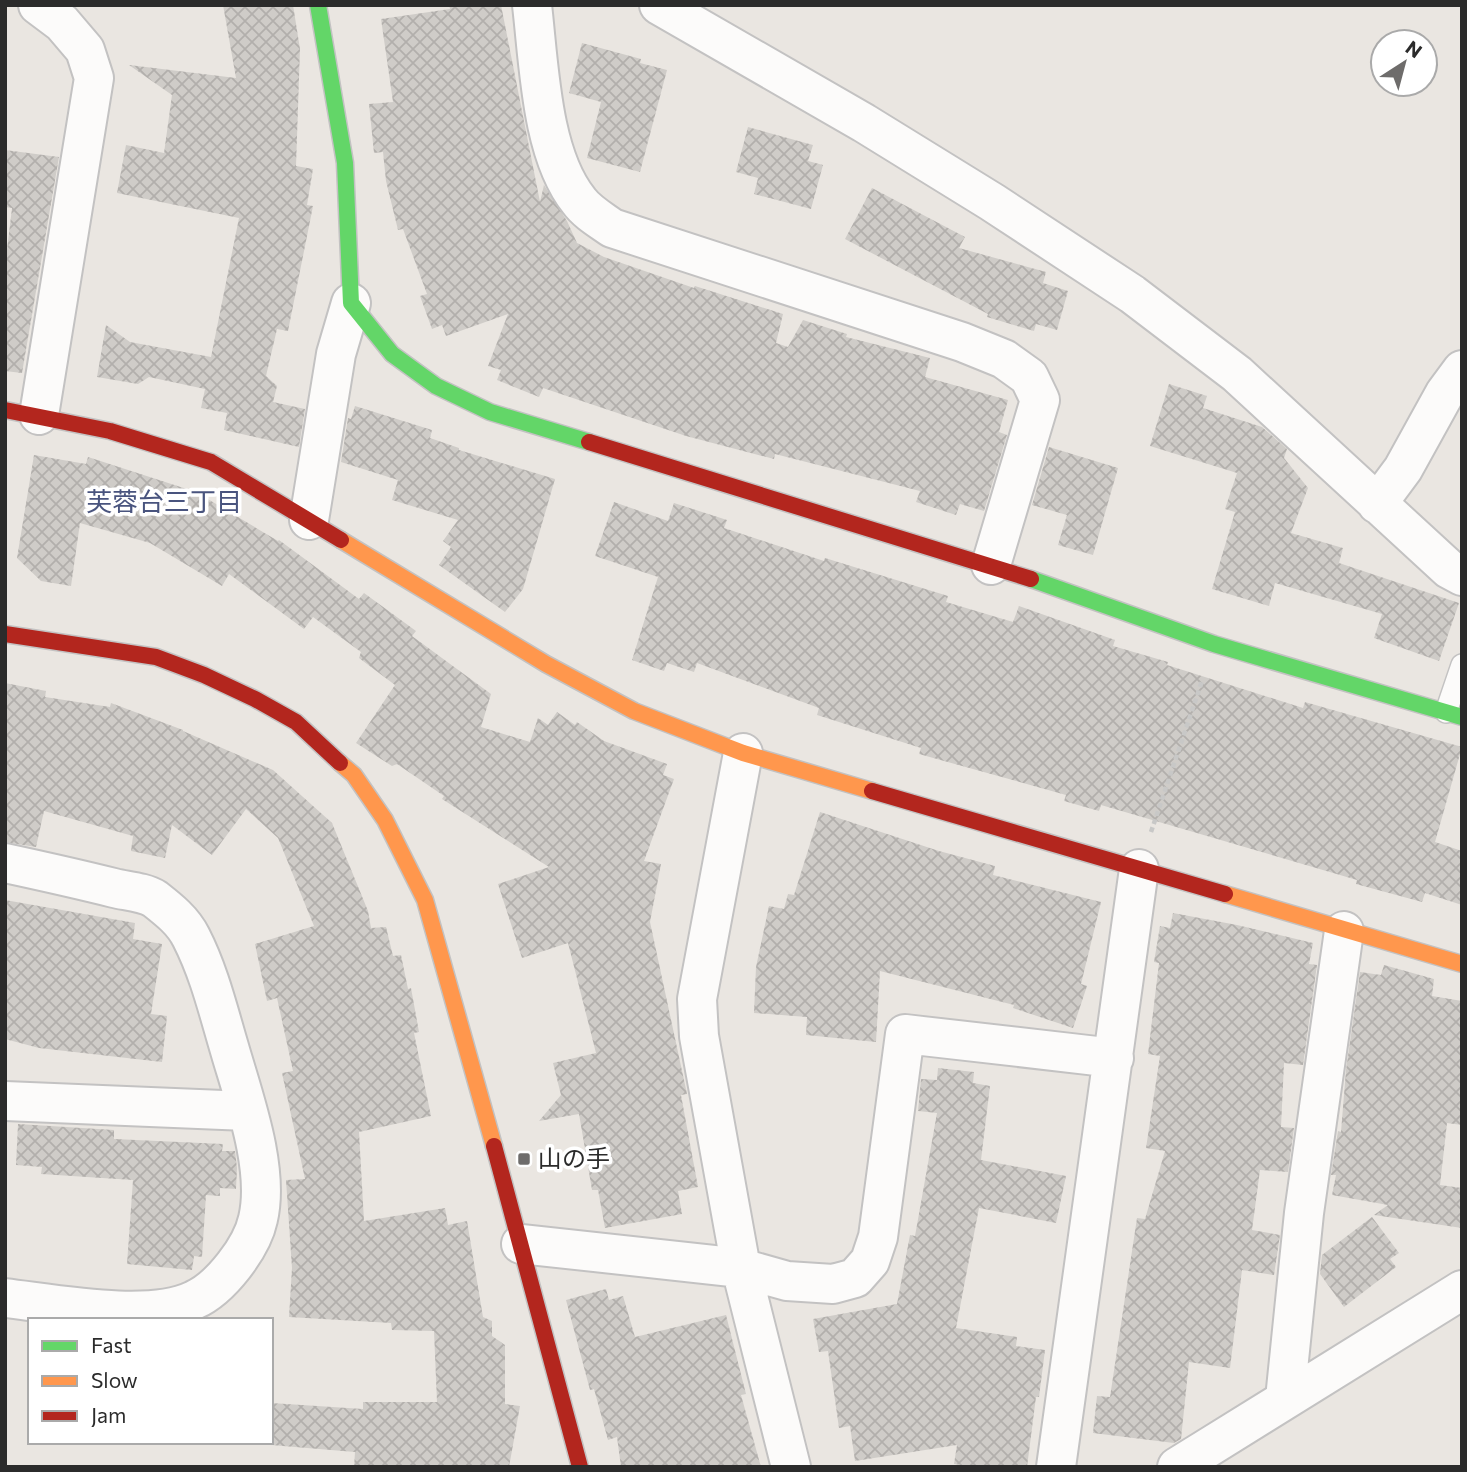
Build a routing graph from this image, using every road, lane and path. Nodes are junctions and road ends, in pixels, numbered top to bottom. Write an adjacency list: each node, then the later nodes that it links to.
1 (38, 5): 7 (street)
2 (318, 5): 5 (street)
3 (532, 5): 10 (street)
4 (659, 5): 8 (street)
5 (351, 303): 9 (street); 10 (street)
6 (1462, 370): 8 (street)
7 (22, 412): 9 (street)
8 (1377, 504): 11 (street)
9 (309, 520): 16 (street)
10 (991, 565): 13 (street)
11 (1462, 576)
12 (5, 634): 24 (street)
13 (1214, 644): 15 (street); 18 (path)
14 (1462, 665): 15 (lane)
15 (1454, 714)
16 (743, 753): 18 (street); 25 (street)
17 (5, 863): 23 (street)
18 (1139, 869): 19 (street); 21 (street)
19 (1344, 931): 20 (street); 28 (street)
20 (1462, 964)
21 (1114, 1058): 25 (street); 31 (street)
22 (5, 1101): 23 (street)
23 (247, 1111): 27 (street)
24 (521, 1244): 25 (street); 29 (street)
25 (741, 1268): 30 (street)
26 (1462, 1290): 28 (street)
27 (5, 1298)
28 (1284, 1399): 32 (street)
29 (580, 1467)
30 (791, 1467)
31 (1056, 1467)
32 (1177, 1467)

